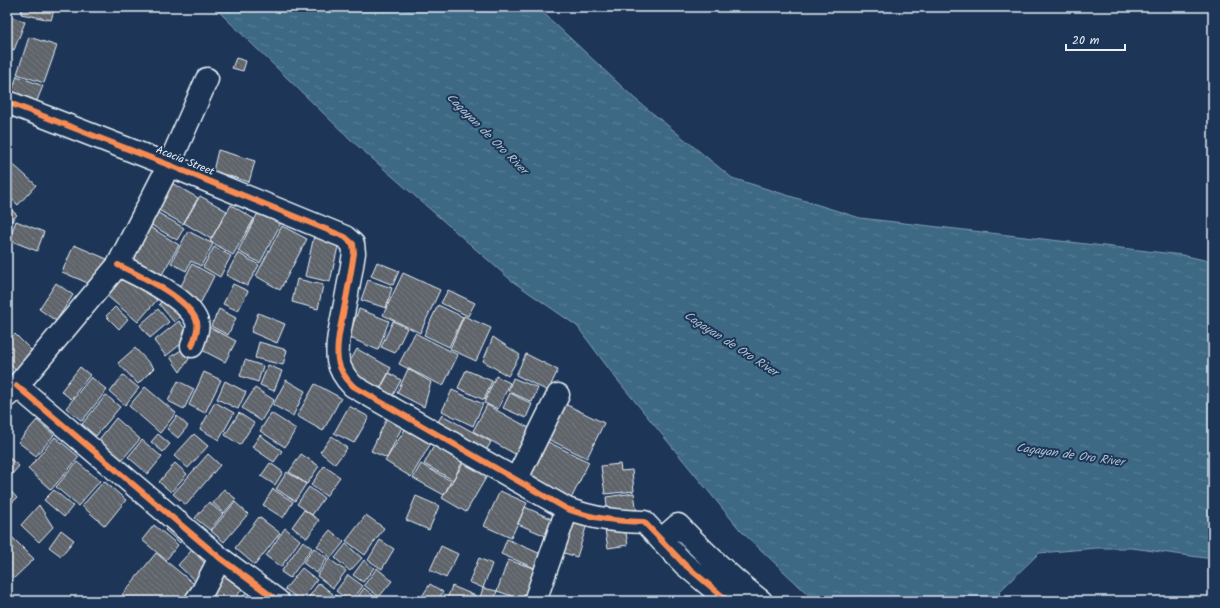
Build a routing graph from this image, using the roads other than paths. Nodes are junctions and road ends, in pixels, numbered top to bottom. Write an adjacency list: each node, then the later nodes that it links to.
1 (207, 79): 3 (street)
2 (7, 102): 3 (street, Acacia Street)
3 (169, 165): 4 (street); 8 (street, Acacia Street)
4 (118, 265): 5 (street); 6 (street)
5 (192, 346)
6 (12, 391): 11 (street)
7 (558, 395): 8 (street)
8 (516, 480): 9 (street)
9 (567, 509): 10 (street); 14 (street)
10 (662, 540): 15 (street); 16 (street)
11 (220, 558): 12 (street); 13 (street)
12 (196, 601)
13 (278, 601)
14 (535, 601)
15 (728, 601)
16 (761, 601)

